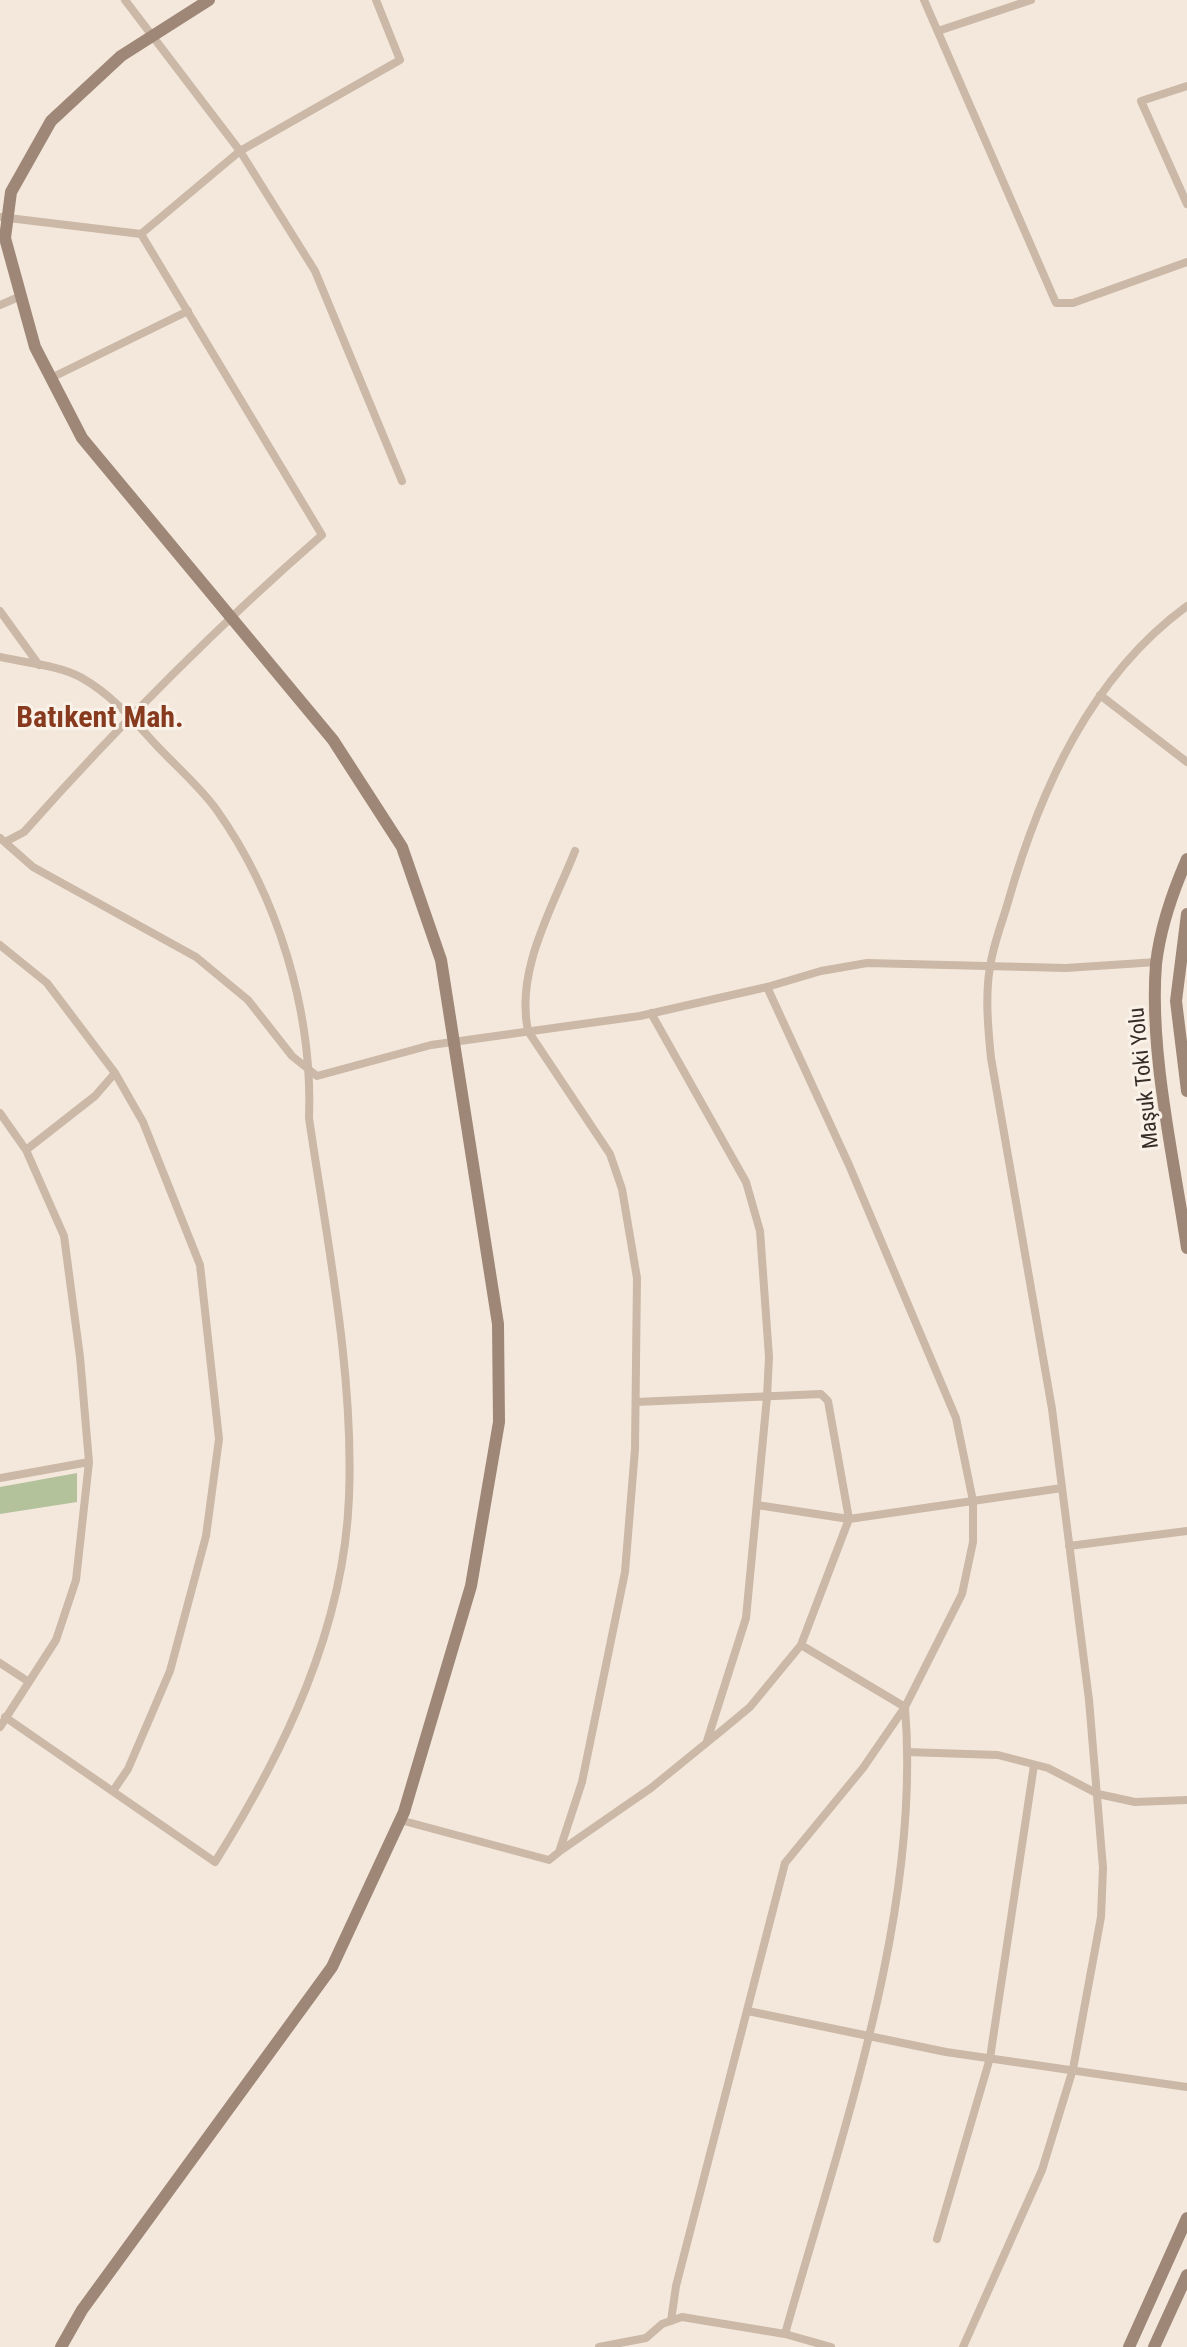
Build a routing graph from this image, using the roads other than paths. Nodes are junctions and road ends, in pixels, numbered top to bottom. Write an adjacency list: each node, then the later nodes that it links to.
1 (125, 0): 7 (street)
2 (209, 0): 7 (street)
3 (376, 0): 9 (street)
4 (924, 0): 6 (street)
5 (1031, 0): 6 (street)
6 (938, 31): 13 (street)
7 (152, 37): 9 (street); 11 (street)
8 (1187, 86): 10 (street)
9 (240, 151): 12 (street); 18 (street)
10 (1187, 204)
11 (4, 218): 12 (street); 14 (street)
12 (141, 234): 16 (street)
13 (1187, 262)
14 (21, 296): 15 (street); 17 (street)
15 (0, 305)
16 (188, 311): 17 (street); 21 (street)
17 (51, 378): 21 (street)
18 (402, 481)
19 (1187, 606): 24 (street)
20 (0, 611): 23 (street)
21 (230, 616): 25 (street); 37 (street)
22 (0, 657): 23 (street)
23 (39, 666): 25 (street)
24 (1100, 695): 26 (street); 33 (street)
25 (128, 715): 27 (street); 39 (street)
26 (1187, 762)
27 (3, 840): 39 (street)
28 (575, 851): 36 (street)
29 (1187, 859): 32 (street, Maşuk Toki Yolu)
30 (1187, 914): 40 (street)
31 (0, 945): 38 (street)
32 (1157, 962): 33 (street); 43 (street, Maşuk Toki Yolu)
33 (990, 966): 34 (street); 48 (street)
34 (767, 987): 35 (street); 49 (street)
35 (651, 1013): 36 (street); 44 (street)
36 (528, 1031): 37 (street); 45 (street)
37 (454, 1042): 39 (street); 66 (street)
38 (115, 1073): 42 (street); 63 (street)
39 (311, 1073): 63 (street)
40 (1187, 1088)
41 (0, 1113): 42 (street)
42 (26, 1150): 46 (street)
43 (1187, 1248)
44 (767, 1397): 45 (street); 50 (street); 51 (street)
45 (636, 1402): 67 (street)
46 (89, 1462): 47 (street); 56 (street)
47 (0, 1478)
48 (1062, 1488): 49 (street); 53 (street)
49 (973, 1501): 51 (street); 57 (street)
50 (757, 1505): 51 (street); 60 (street)
51 (849, 1519): 54 (street)
52 (1187, 1531): 53 (street)
53 (1069, 1546): 64 (street)
54 (801, 1645): 57 (street); 60 (street)
55 (0, 1663): 56 (street)
56 (29, 1682): 58 (street)
57 (905, 1707): 61 (street); 68 (street)
58 (5, 1717): 59 (street); 63 (street)
59 (0, 1727)
60 (707, 1741): 67 (street)
61 (907, 1752): 62 (street); 69 (street)
62 (1034, 1765): 64 (street); 70 (street)
63 (113, 1791)
64 (1098, 1794): 65 (street); 71 (street)
65 (1187, 1800)
66 (400, 1820): 67 (street); 79 (street)
67 (559, 1852)
68 (748, 2011): 69 (street); 76 (street)
69 (869, 2033): 70 (street); 77 (street)
70 (990, 2058): 71 (street); 74 (street)
71 (1073, 2069): 72 (street); 82 (street)
72 (1187, 2087)
73 (1187, 2218): 83 (street)
74 (937, 2239)
75 (1187, 2275): 84 (street)
76 (671, 2321): 77 (street); 78 (street)
77 (785, 2334): 81 (street)
78 (647, 2342): 80 (street)
79 (61, 2347)
80 (599, 2347)
81 (831, 2347)
82 (963, 2347)
83 (1129, 2347)
84 (1154, 2347)

